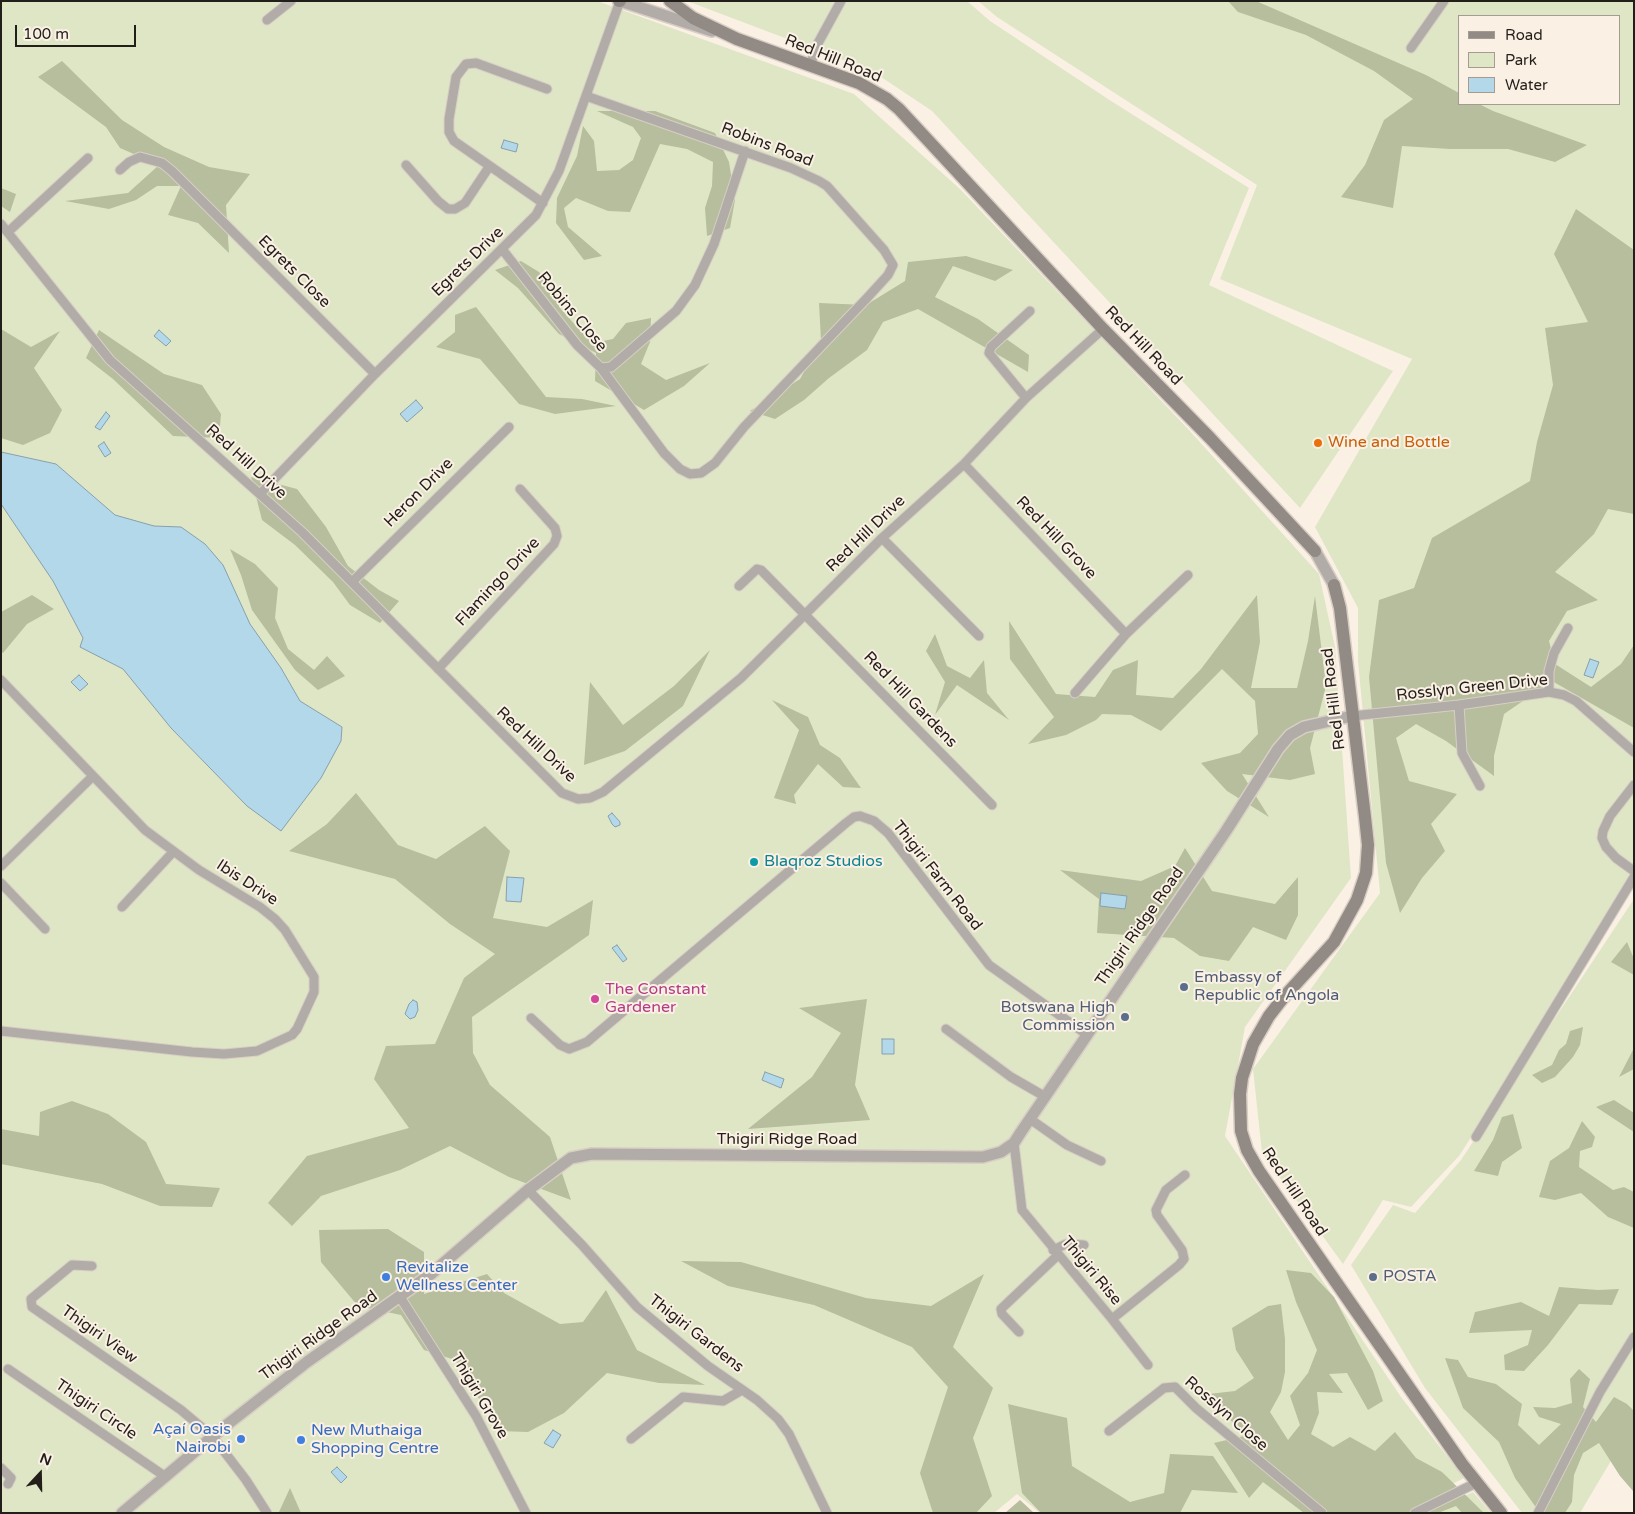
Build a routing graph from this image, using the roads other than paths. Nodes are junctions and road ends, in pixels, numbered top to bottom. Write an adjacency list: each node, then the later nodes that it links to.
1 (291, 1): 6 (street)
2 (620, 1): 7 (street, Red Hill Road); 11 (street, Egrets Drive)
3 (670, 1): 7 (main road, Red Hill Road)
4 (840, 1): 9 (street)
5 (1444, 1): 8 (street)
6 (267, 20)
7 (738, 39): 9 (main road, Red Hill Road)
8 (1411, 48)
9 (810, 66): 22 (main road, Red Hill Road)
10 (547, 89): 15 (street)
11 (586, 96): 12 (street, Robins Road); 17 (street, Egrets Drive)
12 (745, 152): 23 (street, Robins Close); 23 (street, Robins Road)
13 (88, 158): 19 (street)
14 (406, 165): 15 (street)
15 (489, 167): 17 (street)
16 (120, 170): 24 (street, Egrets Close)
17 (543, 203): 20 (street, Egrets Drive)
18 (1, 224): 19 (street, Red Hill Drive)
19 (8, 232): 29 (street, Red Hill Drive)
20 (502, 249): 23 (street, Robins Close); 24 (street, Egrets Drive)
21 (1030, 311): 25 (street)
22 (1102, 329): 25 (street, Red Hill Drive); 31 (main road, Red Hill Road)
23 (602, 368)
24 (375, 374): 29 (street, Egrets Drive)
25 (1026, 398): 27 (street, Red Hill Drive)
26 (509, 427): 33 (street, Heron Drive)
27 (964, 464): 30 (street, Red Hill Drive); 38 (street, Red Hill Grove)
28 (520, 489): 40 (street, Flamingo Drive)
29 (260, 494): 33 (street, Red Hill Drive)
30 (882, 538): 36 (street, Red Hill Drive); 39 (street)
31 (1315, 551): 34 (street, Red Hill Road)
32 (1188, 575): 38 (street)
33 (352, 582): 40 (street, Red Hill Drive)
34 (1334, 585): 45 (main road, Red Hill Road)
35 (739, 586): 36 (street, Red Hill Gardens)
36 (806, 615): 40 (street, Red Hill Drive); 50 (street, Red Hill Gardens)
37 (1568, 628): 42 (street)
38 (1126, 634): 43 (street)
39 (979, 636)
40 (438, 669)
41 (1, 680): 47 (street, Ibis Drive)
42 (1549, 692): 44 (street, Rosslyn Green Drive); 46 (street, Rosslyn Green Drive)
43 (1075, 693)
44 (1459, 705): 45 (street, Rosslyn Green Drive); 49 (street)
45 (1352, 716): 61 (street, Thigiri Ridge Road); 84 (main road, Red Hill Road)
46 (1634, 752)
47 (92, 777): 51 (street, Ibis Drive); 52 (street)
48 (1634, 785): 53 (street)
49 (1480, 786)
50 (992, 805)
51 (173, 852): 56 (street); 60 (street, Ibis Drive)
52 (1, 866)
53 (1634, 871)
54 (1634, 877): 64 (street)
55 (1, 883): 57 (street)
56 (122, 906)
57 (45, 930)
58 (531, 1018): 61 (street, Thigiri Farm Road)
59 (946, 1029): 62 (street)
60 (1, 1031)
61 (1086, 1034): 62 (street, Thigiri Ridge Road)
62 (1044, 1096): 63 (street, Thigiri Ridge Road)
63 (1030, 1119): 65 (street, Thigiri Ridge Road); 66 (street)
64 (1476, 1136)
65 (1014, 1143): 68 (street, Thigiri Ridge Road); 70 (street, Thigiri Rise)
66 (1101, 1161)
67 (1185, 1175): 73 (street, Thigiri Rise)
68 (528, 1190): 72 (street, Thigiri Ridge Road); 78 (street, Thigiri Gardens)
69 (1084, 1245): 70 (street)
70 (1055, 1253): 73 (street, Thigiri Rise); 74 (street)
71 (92, 1266): 80 (street, Thigiri View)
72 (400, 1297): 80 (street, Thigiri Ridge Road); 88 (street, Thigiri Grove)
73 (1112, 1319): 76 (street)
74 (1019, 1332)
75 (1634, 1337): 93 (street)
76 (1148, 1365)
77 (8, 1369): 83 (street, Thigiri Circle)
78 (742, 1390): 81 (street); 89 (street, Thigiri Gardens)
79 (1109, 1431): 90 (street, Rosslyn Close)
80 (213, 1437): 83 (street, Thigiri Ridge Road); 87 (street)
81 (631, 1439)
82 (1, 1468): 85 (street)
83 (166, 1477): 86 (street, Thigiri Ridge Road)
84 (1476, 1483): 91 (street); 92 (main road, Red Hill Road)
85 (8, 1484)
86 (122, 1513)
87 (267, 1513)
88 (526, 1513)
89 (827, 1513)
90 (1322, 1513)
91 (1415, 1513)
92 (1501, 1513)
93 (1538, 1513)

